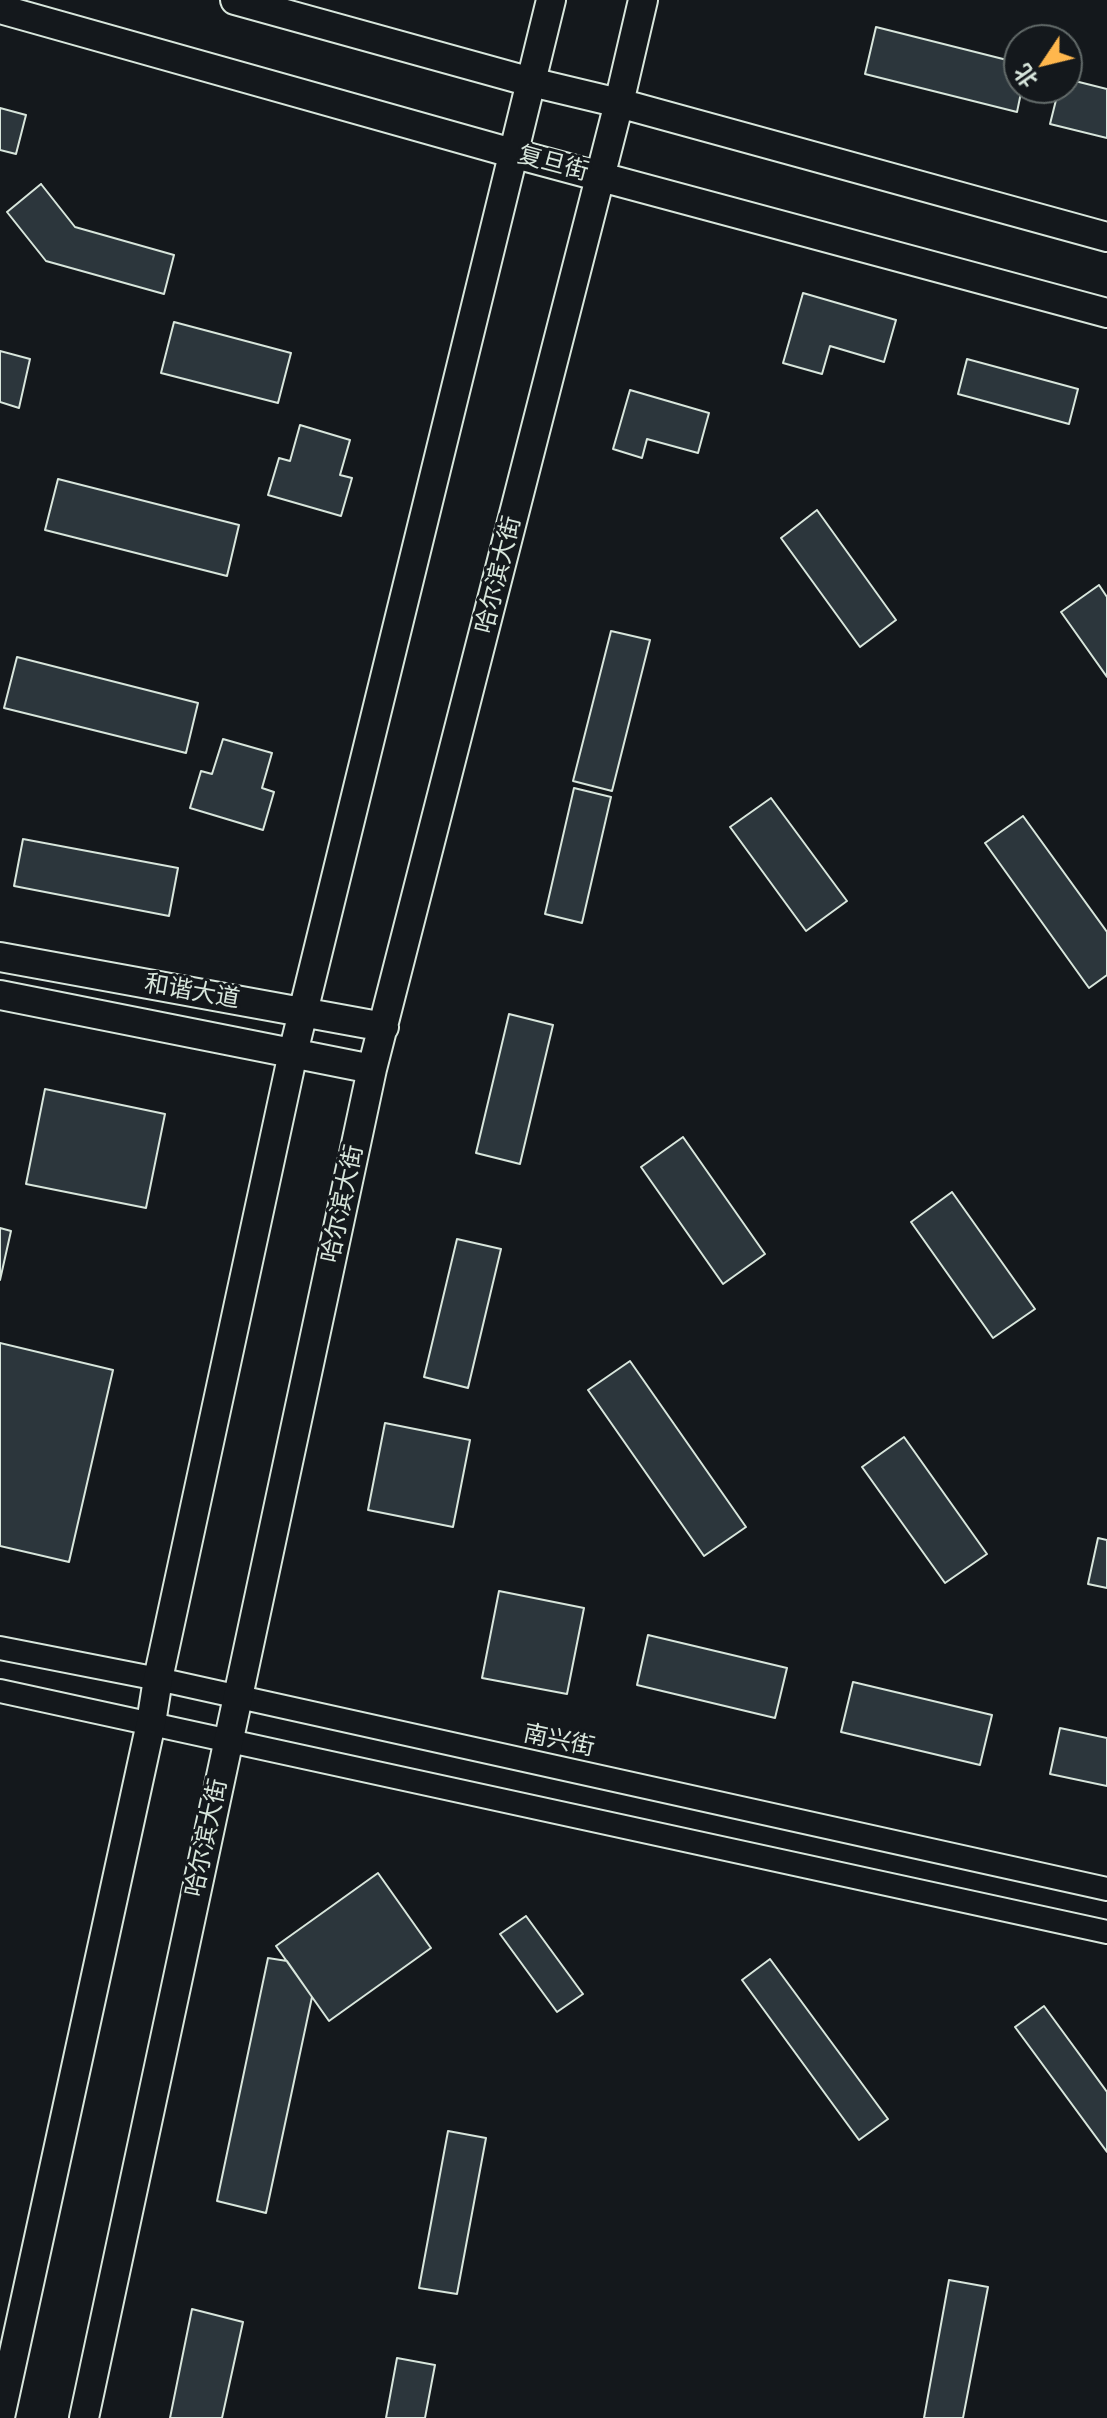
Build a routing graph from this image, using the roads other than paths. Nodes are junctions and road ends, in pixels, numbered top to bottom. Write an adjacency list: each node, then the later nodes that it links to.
1 (235, 0): 5 (main road)
2 (551, 0): 5 (main road)
3 (643, 0): 6 (main road, 哈尔滨大街)
4 (0, 9): 7 (main road, 复旦街)
5 (531, 82): 6 (main road); 7 (main road)
6 (619, 103): 8 (main road, 哈尔滨大街); 9 (main road)
7 (512, 153): 8 (main road, 复旦街); 13 (main road)
8 (600, 176): 10 (main road, 复旦街); 14 (main road, 哈尔滨大街)
9 (1107, 237)
10 (1107, 313)
11 (0, 957): 13 (main road, 和谐大道)
12 (0, 995): 15 (main road, 和谐大道)
13 (303, 1012): 14 (main road, 和谐大道); 15 (main road)
14 (384, 1027): 16 (main road, 哈尔滨大街)
15 (293, 1053): 16 (main road, 和谐大道); 18 (main road)
16 (372, 1069): 20 (main road, 哈尔滨大街)
17 (0, 1648): 18 (street, 南兴街)
18 (158, 1679): 20 (street, 南兴街); 21 (main road)
19 (0, 1691): 21 (street)
20 (238, 1697): 22 (main road, 哈尔滨大街); 23 (street, 南兴街)
21 (151, 1723): 22 (street); 25 (main road)
22 (228, 1740): 24 (street); 26 (main road, 哈尔滨大街)
23 (1107, 1889)
24 (1107, 1932)
25 (0, 2417)
26 (84, 2418)

